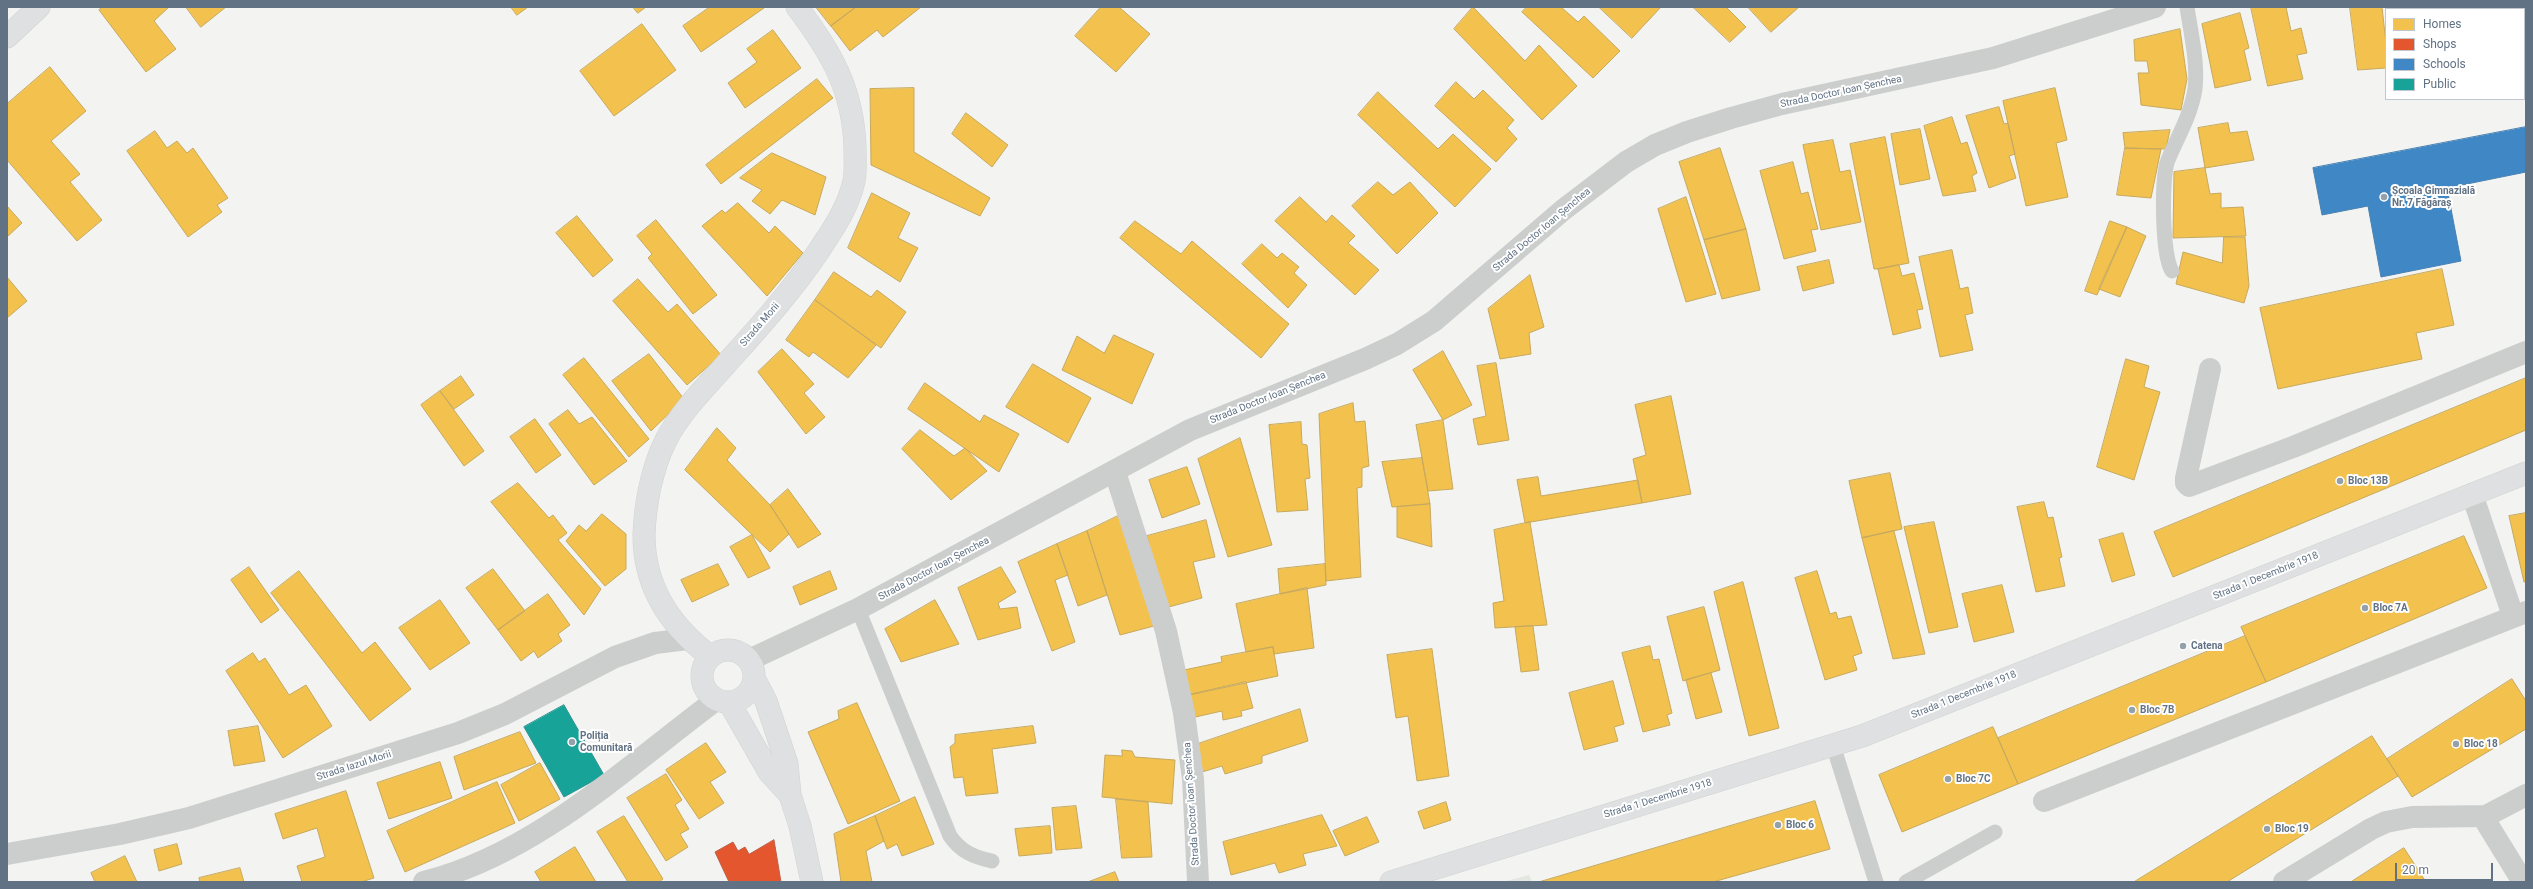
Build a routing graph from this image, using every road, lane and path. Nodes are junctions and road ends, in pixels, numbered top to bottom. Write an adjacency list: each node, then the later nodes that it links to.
1 (39, 7): 5 (street)
2 (797, 7): 14 (street, Strada Morii)
3 (2155, 7): 9 (street, Strada Doctor Ioan Șenchea)
4 (2187, 7): 6 (lane)
5 (7, 37)
6 (2172, 271)
7 (2526, 352): 8 (street)
8 (2210, 369)
9 (1116, 472): 12 (street, Strada Doctor Ioan Șenchea); 28 (street, Strada Doctor Ioan Șenchea)
10 (2526, 473): 11 (street, Strada 1 Decembrie 1918)
11 (2472, 494): 13 (street); 18 (street, Strada 1 Decembrie 1918)
12 (858, 609): 16 (street, Strada Doctor Ioan Șenchea); 25 (lane)
13 (2520, 614): 21 (street)
14 (688, 639): 15 (street, Strada Morii); 24 (street, Strada Iazul Morii)
15 (710, 656): 16 (street); 17 (street)
16 (751, 669): 17 (street); 20 (street)
17 (722, 701): 20 (street); 26 (street)
18 (1833, 745): 29 (street, Strada 1 Decembrie 1918); 30 (lane)
19 (2526, 795): 22 (street)
20 (790, 796): 27 (street)
21 (2044, 801)
22 (2483, 817): 32 (street); 33 (street)
23 (1994, 832): 31 (lane)
24 (7, 854)
25 (992, 861)
26 (424, 882)
27 (812, 882)
28 (1198, 882)
29 (1391, 882)
30 (1876, 882)
31 (1906, 882)
32 (2284, 882)
33 (2523, 882)

